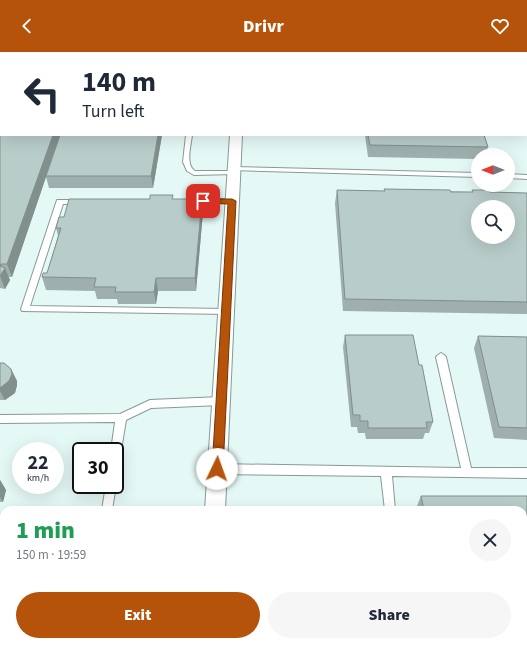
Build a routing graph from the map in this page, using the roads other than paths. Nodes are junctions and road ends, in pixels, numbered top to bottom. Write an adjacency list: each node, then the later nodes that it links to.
1 (189, 136): 3 (lane)
2 (236, 136): 3 (street)
3 (234, 171): 4 (lane); 8 (street)
4 (471, 175)
5 (515, 176): 6 (lane)
6 (527, 177)
7 (185, 201): 8 (lane)
8 (232, 201): 10 (street)
9 (92, 202): 10 (lane)
10 (226, 312): 12 (street)
11 (442, 357): 18 (lane)
12 (221, 401): 13 (lane); 16 (street)
13 (121, 418): 14 (lane); 15 (lane)
14 (0, 419)
15 (117, 442)
16 (217, 469): 17 (lane); 22 (street)
17 (386, 471): 18 (lane); 23 (lane)
18 (467, 472): 19 (lane)
19 (527, 473)
20 (109, 494): 21 (lane)
21 (107, 506)
22 (215, 506)
23 (390, 506)

